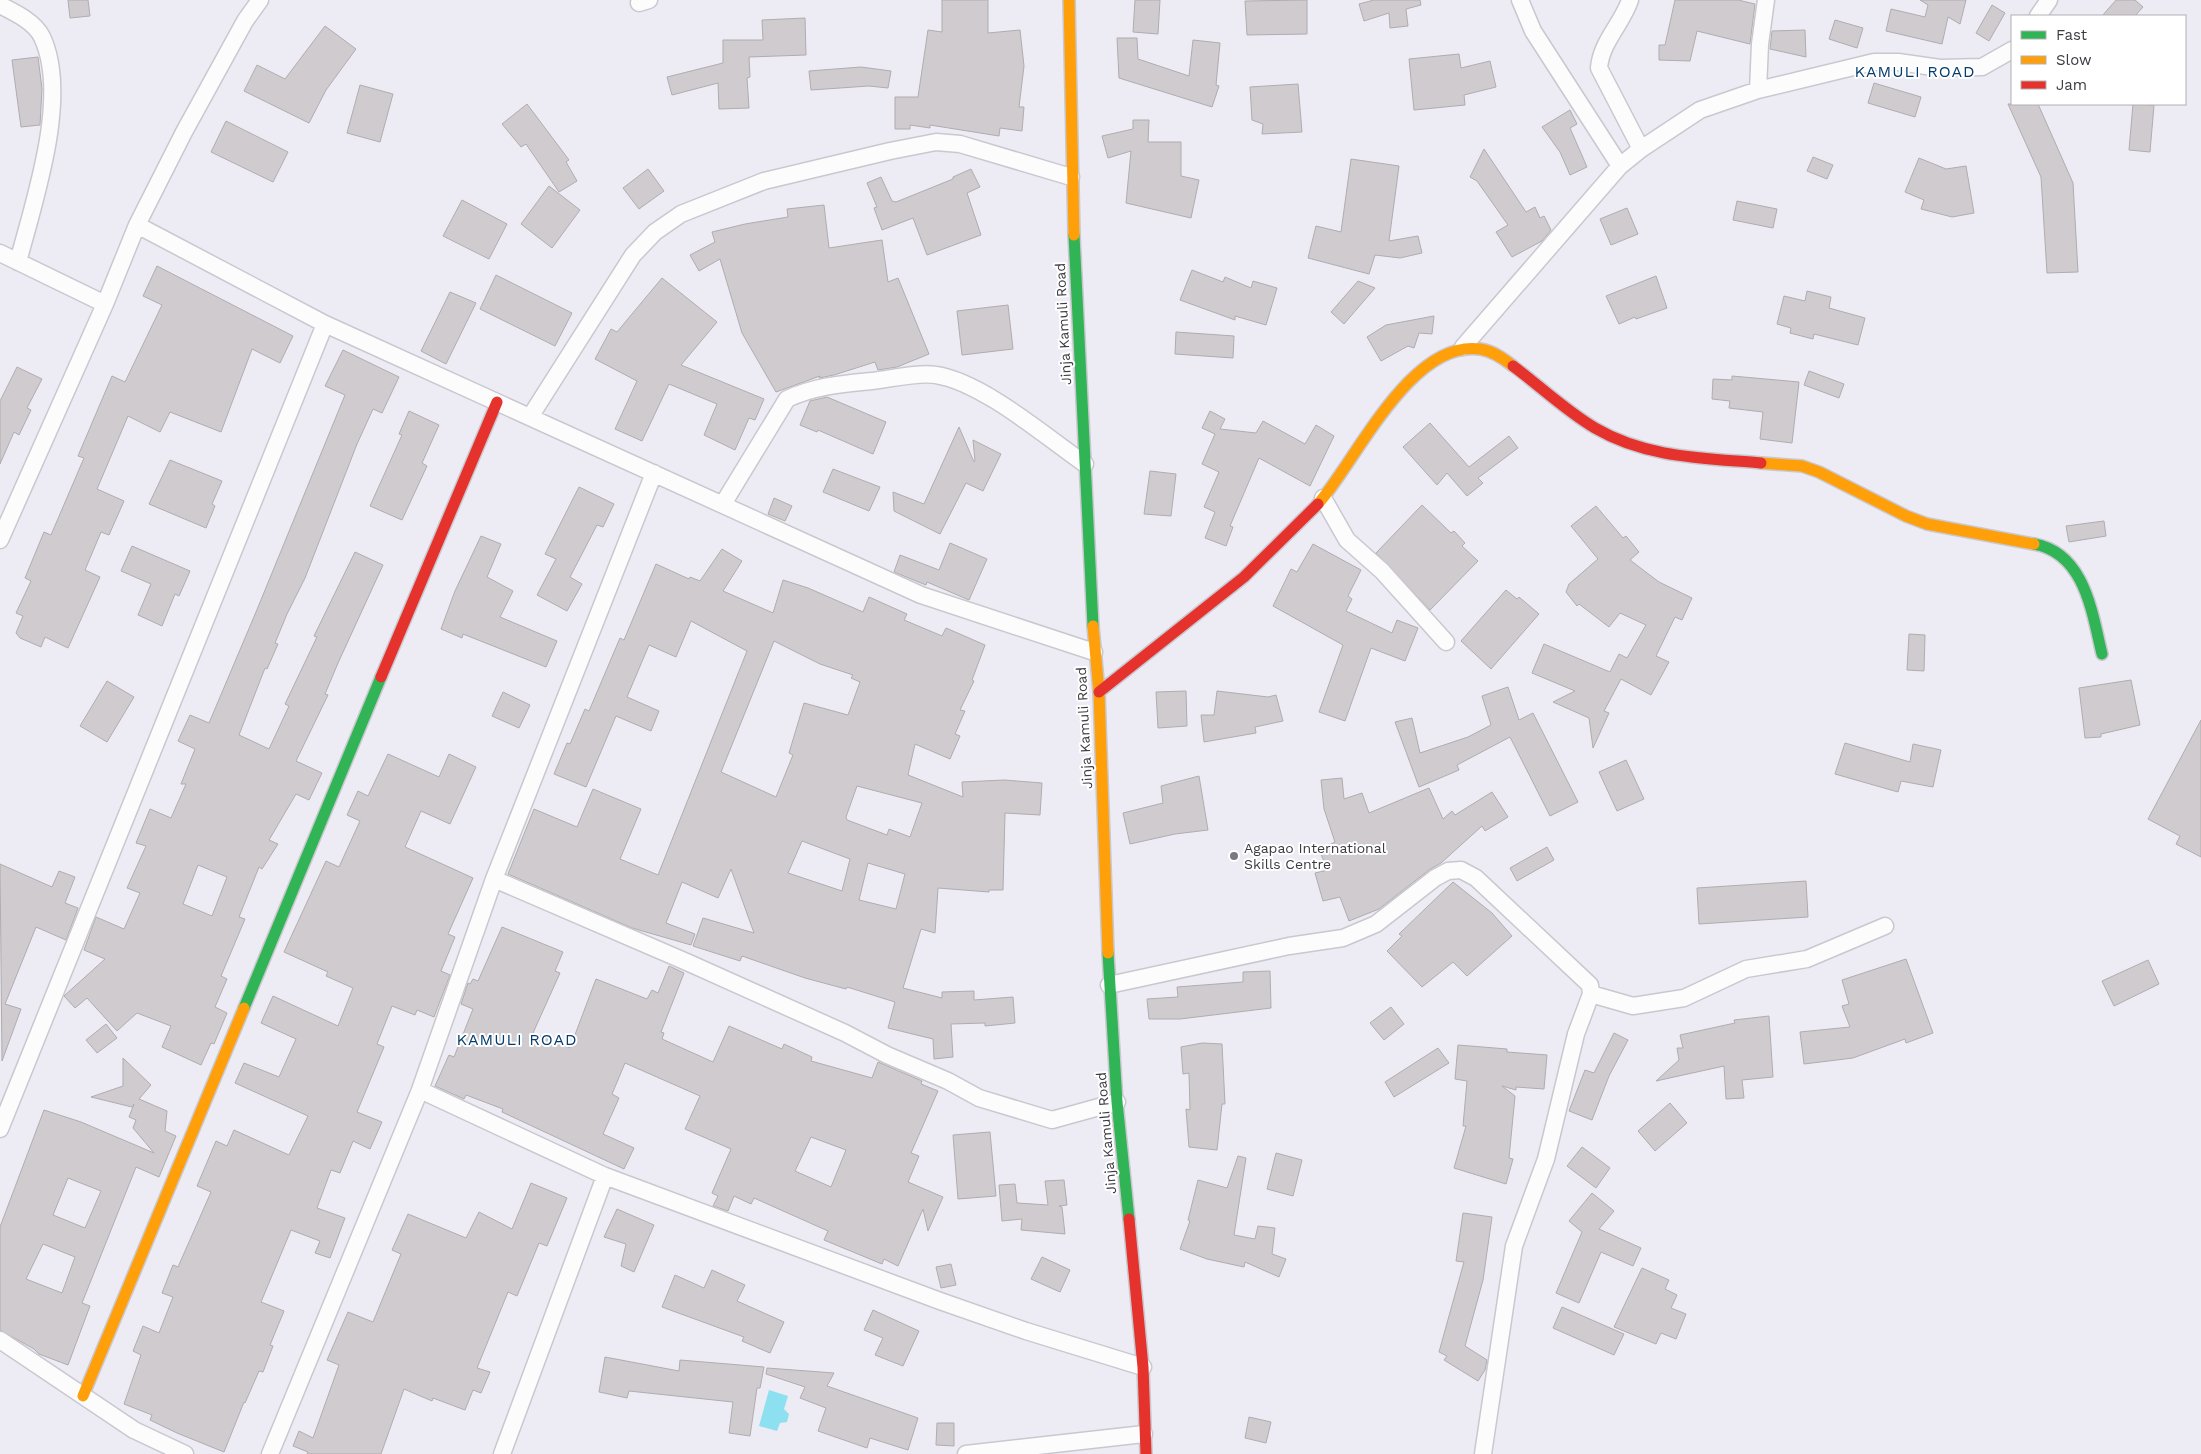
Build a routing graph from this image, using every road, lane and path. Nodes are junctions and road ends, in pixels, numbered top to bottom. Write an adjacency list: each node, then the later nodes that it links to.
1 (260, 0): 14 (street)
2 (1069, 0): 13 (street, Jinja Kamuli Road)
3 (1520, 0): 12 (street)
4 (1630, 0): 11 (street)
5 (1766, 0): 10 (street)
6 (2049, 0): 8 (street)
7 (0, 5): 16 (street)
8 (2039, 15)
9 (2011, 51): 10 (street)
10 (1758, 90): 11 (street)
11 (1641, 149): 12 (street)
12 (1620, 166): 19 (street)
13 (1071, 177): 21 (street); 22 (street, Jinja Kamuli Road)
14 (137, 225): 17 (street); 18 (street)
15 (0, 253): 16 (street)
16 (18, 262): 17 (street)
17 (105, 304): 26 (street)
18 (326, 324): 20 (street); 37 (street)
19 (1463, 348): 24 (street); 29 (street)
20 (498, 402): 21 (street); 41 (street)
21 (530, 417): 23 (street)
22 (1085, 464): 25 (street); 28 (street, Jinja Kamuli Road)
23 (654, 474): 25 (street); 31 (street)
24 (1323, 498): 27 (street); 30 (street)
25 (723, 504): 28 (street)
26 (0, 540)
27 (1446, 642)
28 (1094, 652): 30 (street, Jinja Kamuli Road)
29 (2102, 654)
30 (1099, 692): 33 (street, Jinja Kamuli Road)
31 (494, 880): 35 (street); 36 (street)
32 (1886, 926): 34 (street)
33 (1109, 986): 34 (street); 36 (street, Jinja Kamuli Road)
34 (1591, 994): 48 (street)
35 (420, 1090): 38 (street); 44 (street)
36 (1117, 1102): 40 (street, Jinja Kamuli Road)
37 (0, 1130)
38 (605, 1176): 40 (street); 45 (street)
39 (0, 1340): 41 (street)
40 (1143, 1367): 42 (street, Jinja Kamuli Road)
41 (84, 1396): 43 (street)
42 (1144, 1434): 46 (street); 47 (street, Jinja Kamuli Road)
43 (185, 1454)
44 (270, 1454)
45 (502, 1454)
46 (966, 1454)
47 (1146, 1454)
48 (1482, 1454)

